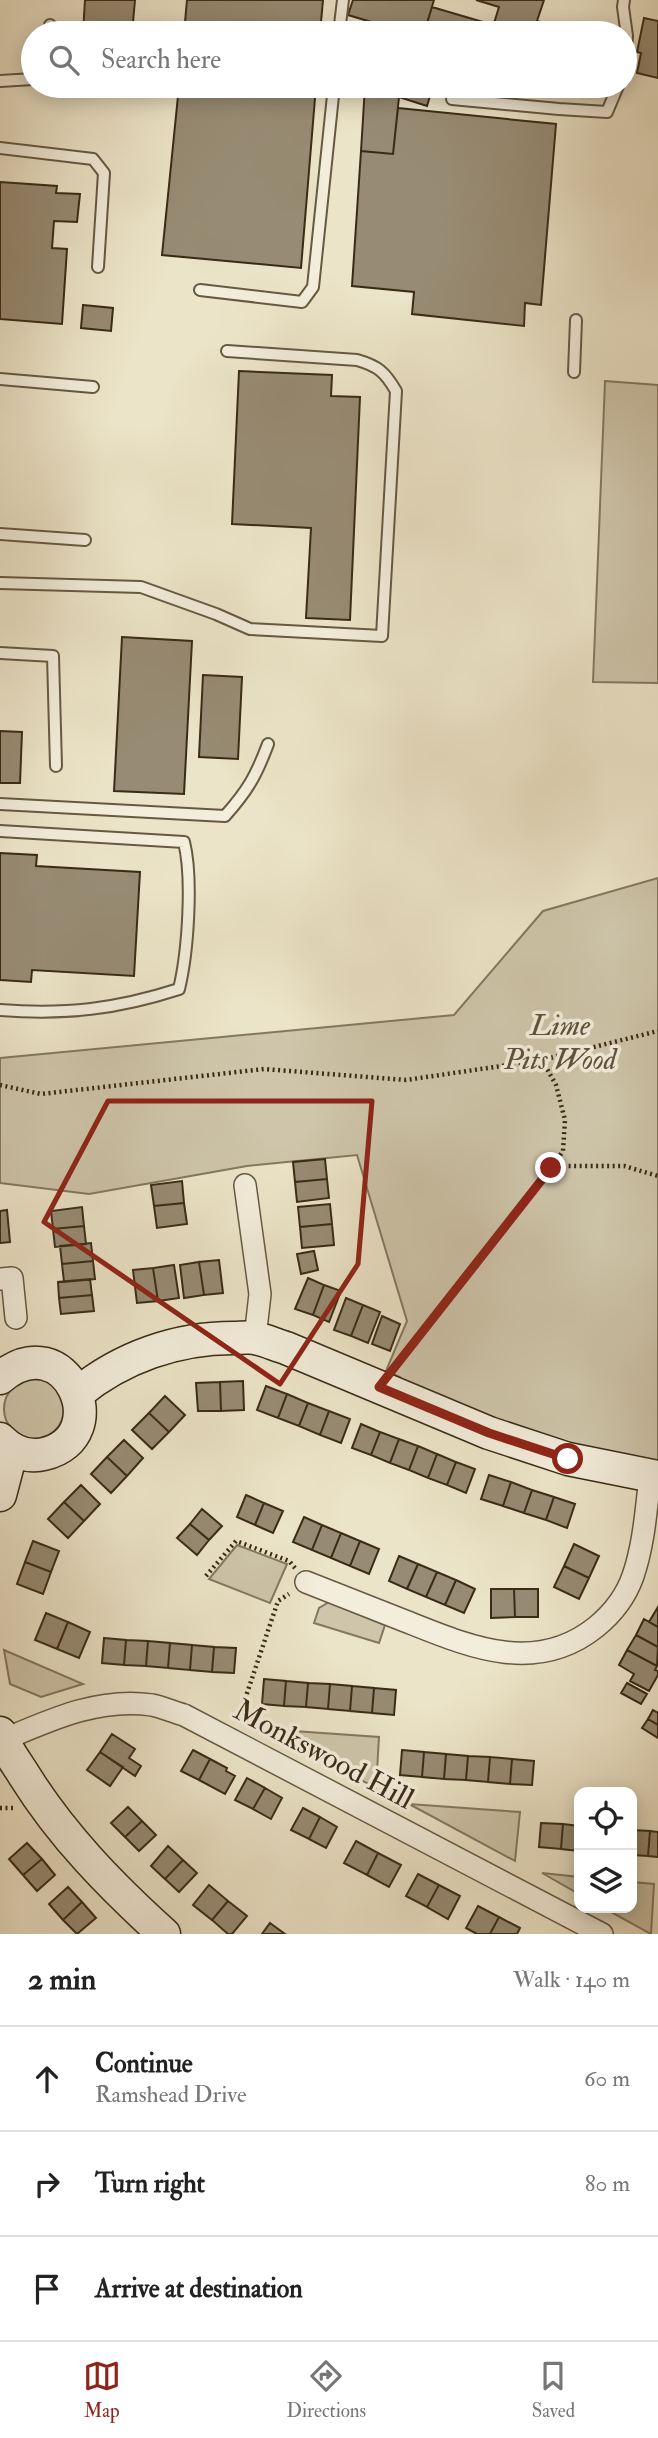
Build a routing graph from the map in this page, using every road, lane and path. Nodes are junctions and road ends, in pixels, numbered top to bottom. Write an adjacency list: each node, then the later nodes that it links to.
1 (342, 0): 3 (lane)
2 (624, 0): 4 (lane)
3 (340, 21)
4 (625, 21)
5 (21, 79): 6 (lane)
6 (0, 80)
7 (333, 98): 12 (lane)
8 (613, 98): 9 (lane)
9 (452, 99)
10 (0, 148): 11 (lane)
11 (98, 267)
12 (200, 290)
13 (576, 320): 15 (lane)
14 (227, 351): 20 (lane)
15 (574, 372)
16 (0, 379): 17 (lane)
17 (93, 387)
18 (0, 534): 19 (lane)
19 (85, 540)
20 (0, 583)
21 (0, 653): 23 (lane)
22 (268, 744): 24 (lane)
23 (56, 766)
24 (0, 804)
25 (0, 831): 26 (lane)
26 (0, 1010)
27 (658, 1031): 28 (path)
28 (542, 1060): 29 (path); 30 (path)
29 (0, 1085)
30 (551, 1168): 31 (path); 37 (path)
31 (658, 1176)
32 (246, 1185): 35 (street)
33 (0, 1279): 34 (street)
34 (16, 1318)
35 (255, 1338): 37 (street); 38 (street)
36 (0, 1378): 38 (street)
37 (379, 1387): 40 (street)
38 (78, 1393): 39 (street)
39 (6, 1444): 41 (street)
40 (654, 1477): 43 (street)
41 (0, 1495)
42 (206, 1576): 43 (path)
43 (306, 1582): 45 (path)
44 (1, 1737): 45 (street, Monkswood Hill); 46 (street)
45 (230, 1738): 47 (street, Monkswood Hill)
46 (164, 1934)
47 (602, 1934)

